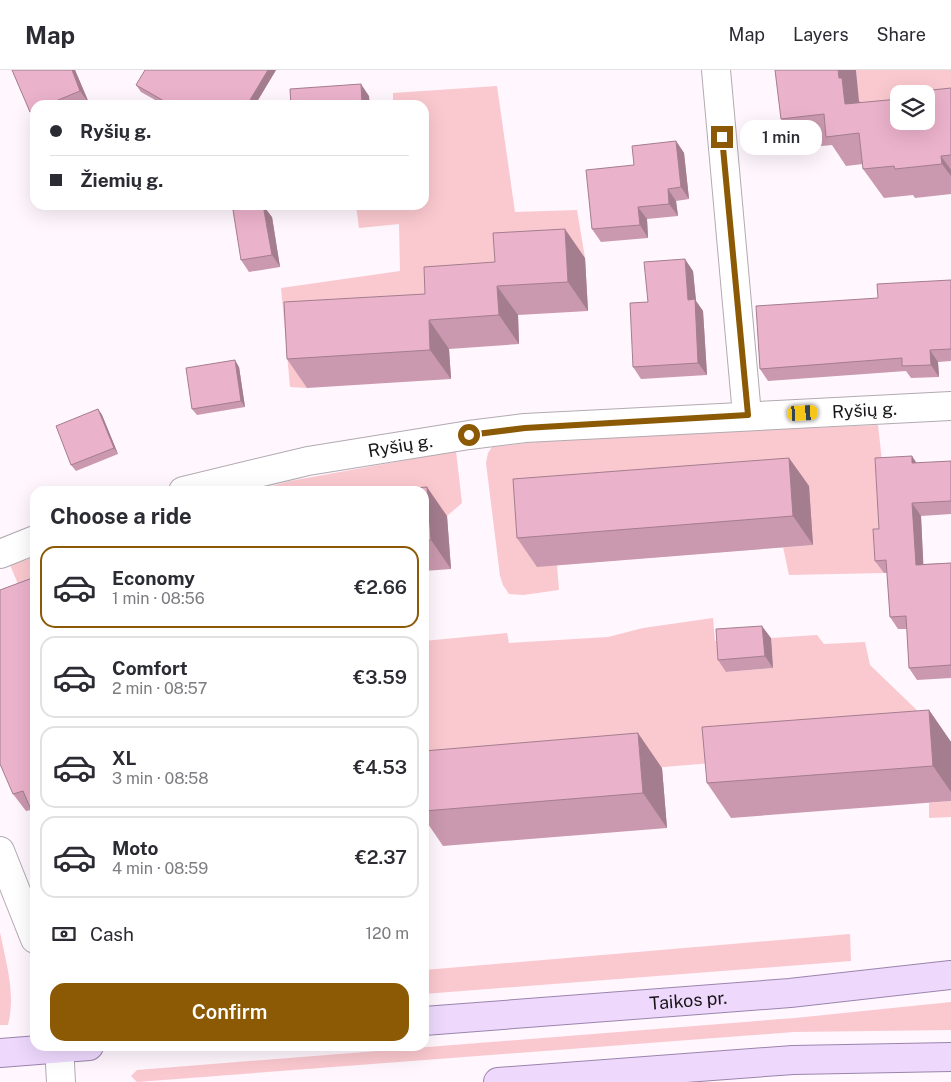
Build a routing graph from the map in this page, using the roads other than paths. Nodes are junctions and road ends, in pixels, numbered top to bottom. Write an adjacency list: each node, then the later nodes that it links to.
1 (716, 70): 3 (street)
2 (951, 406): 3 (street, Ryšių g.)
3 (748, 415): 4 (street, Ryšių g.)
4 (204, 486)
5 (30, 542): 6 (street)
6 (0, 554)
7 (0, 851): 8 (street)
8 (30, 926)
9 (951, 975): 10 (main road, Taikos pr.)
10 (429, 1021)
11 (30, 1050): 13 (main road)
12 (59, 1051): 15 (street)
13 (0, 1053)
14 (951, 1057): 16 (main road)
15 (61, 1082)
16 (498, 1082)

